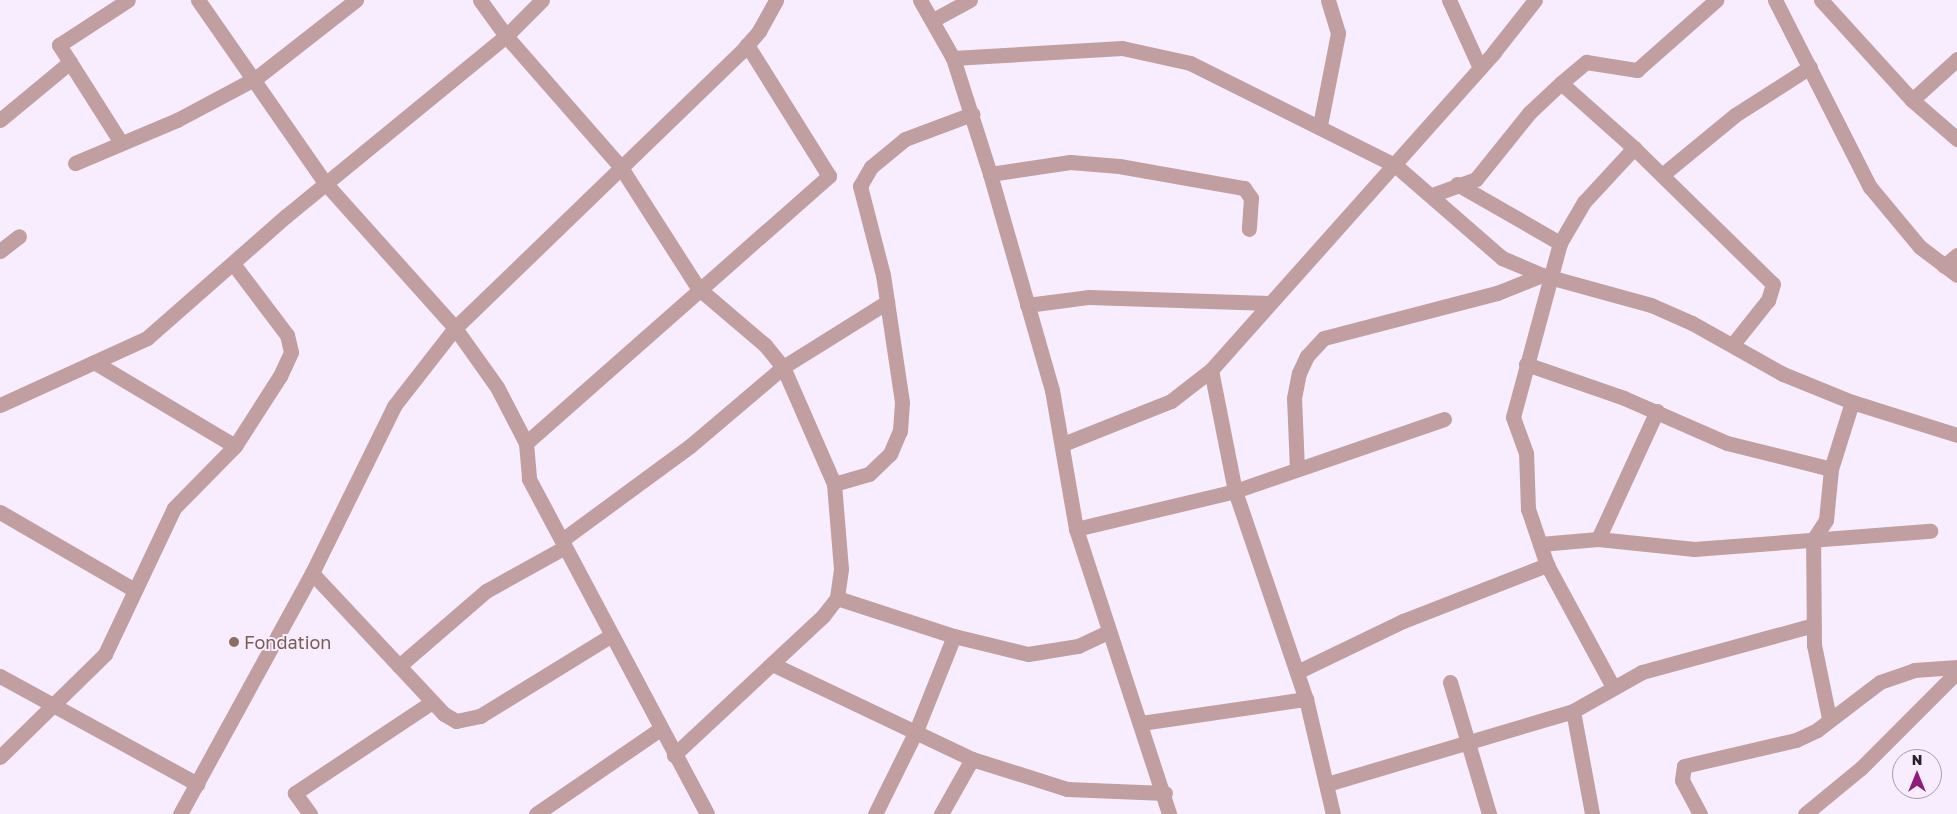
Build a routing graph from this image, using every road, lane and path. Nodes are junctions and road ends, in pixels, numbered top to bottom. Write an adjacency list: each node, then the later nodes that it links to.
1 (128, 0): 20 (street)
2 (198, 0): 23 (street)
3 (356, 0): 23 (street)
4 (480, 0): 16 (street)
5 (542, 0): 16 (street)
6 (776, 0): 17 (street)
7 (920, 0): 15 (street)
8 (970, 0): 15 (street)
9 (1328, 0): 28 (street)
10 (1449, 0): 22 (street)
11 (1535, 0): 22 (street)
12 (1716, 0): 24 (street)
13 (1775, 0): 21 (street)
14 (1821, 0): 25 (street)
15 (933, 20): 18 (street)
16 (506, 36): 34 (street); 37 (street)
17 (747, 45): 34 (street); 49 (street)
18 (953, 58): 26 (street); 28 (street)
19 (1957, 59): 25 (street)
20 (70, 62): 27 (street); 30 (street)
21 (1810, 67): 36 (street); 46 (street)
22 (1480, 68): 33 (street)
23 (256, 78): 30 (street); 37 (street)
24 (1561, 83): 31 (street); 38 (street)
25 (1912, 100): 29 (street)
26 (972, 114): 35 (street); 50 (street)
27 (0, 120)
28 (1320, 125): 33 (street)
29 (1957, 139)
30 (120, 141): 32 (street)
31 (1634, 148): 36 (street); 42 (street)
32 (75, 162)
33 (1395, 165): 39 (street); 51 (street)
34 (620, 166): 49 (street); 53 (street)
35 (990, 174): 40 (street); 52 (street)
36 (1662, 175): 54 (street)
37 (326, 184): 45 (street); 53 (street)
38 (1457, 184): 39 (street); 42 (street)
39 (1432, 195): 48 (street)
40 (1249, 229)
41 (19, 236): 43 (street)
42 (1560, 243): 48 (street)
43 (0, 252)
44 (1957, 255): 46 (street)
45 (234, 265): 55 (street); 66 (street)
46 (1944, 266): 47 (street)
47 (1957, 275)
48 (1546, 276): 54 (street); 56 (street); 67 (street)
49 (698, 288): 57 (street); 64 (street)
50 (887, 302): 57 (street); 69 (street)
51 (1269, 303): 52 (street); 58 (street)
52 (1027, 306): 65 (street)
53 (455, 328): 64 (street); 79 (street)
54 (1732, 344): 59 (street)
55 (94, 362): 60 (street); 66 (street)
56 (1526, 364): 61 (street); 77 (street)
57 (784, 367): 69 (street); 76 (street)
58 (1210, 370): 65 (street); 70 (street)
59 (1852, 402): 63 (street); 68 (street)
60 (0, 405)
61 (1657, 411): 68 (street); 74 (street)
62 (1444, 419): 67 (street)
63 (1957, 435)
64 (526, 443): 76 (street)
65 (1063, 444): 72 (street)
66 (235, 446): 80 (street)
67 (1296, 469): 70 (street)
68 (1831, 469): 75 (street)
69 (834, 484): 81 (street)
70 (1235, 491): 72 (street); 89 (street)
71 (2, 517): 80 (street)
72 (1076, 529): 83 (street)
73 (1930, 531): 75 (street)
74 (1598, 539): 75 (street); 77 (street)
75 (1813, 540): 82 (street)
76 (564, 543): 84 (street); 87 (street)
77 (1540, 544): 78 (street)
78 (1547, 565): 89 (street); 93 (street)
79 (312, 574): 87 (street); 106 (street)
80 (133, 589): 96 (street)
81 (837, 598): 85 (street); 86 (street)
82 (1814, 625): 93 (street); 98 (street)
83 (1108, 632): 85 (street); 99 (street)
84 (610, 636): 95 (street); 100 (street)
85 (954, 636): 101 (street)
86 (772, 664): 101 (street); 103 (street)
87 (399, 666): 95 (street)
88 (1957, 667): 98 (street)
89 (1296, 672): 94 (street)
90 (1957, 672): 120 (street)
91 (0, 676): 96 (street)
92 (1450, 682): 102 (street)
93 (1613, 687): 97 (street)
94 (1306, 699): 99 (street); 107 (street)
95 (432, 702): 110 (street)
96 (51, 704): 104 (street); 106 (street)
97 (1573, 711): 102 (street); 118 (street)
98 (1829, 718): 119 (street)
99 (1141, 722): 108 (street)
100 (660, 729): 103 (street); 111 (street)
101 (916, 731): 105 (street); 113 (street)
102 (1468, 740): 107 (street); 117 (street)
103 (674, 755): 112 (street)
104 (0, 756)
105 (972, 759): 108 (street); 114 (street)
106 (197, 784): 109 (street)
107 (1327, 784): 116 (street)
108 (1165, 793): 115 (street)
109 (180, 814)
110 (310, 814)
111 (536, 814)
112 (707, 814)
113 (875, 814)
114 (941, 814)
115 (1169, 814)
116 (1333, 814)
117 (1490, 814)
118 (1592, 814)
119 (1700, 814)
120 (1805, 814)

